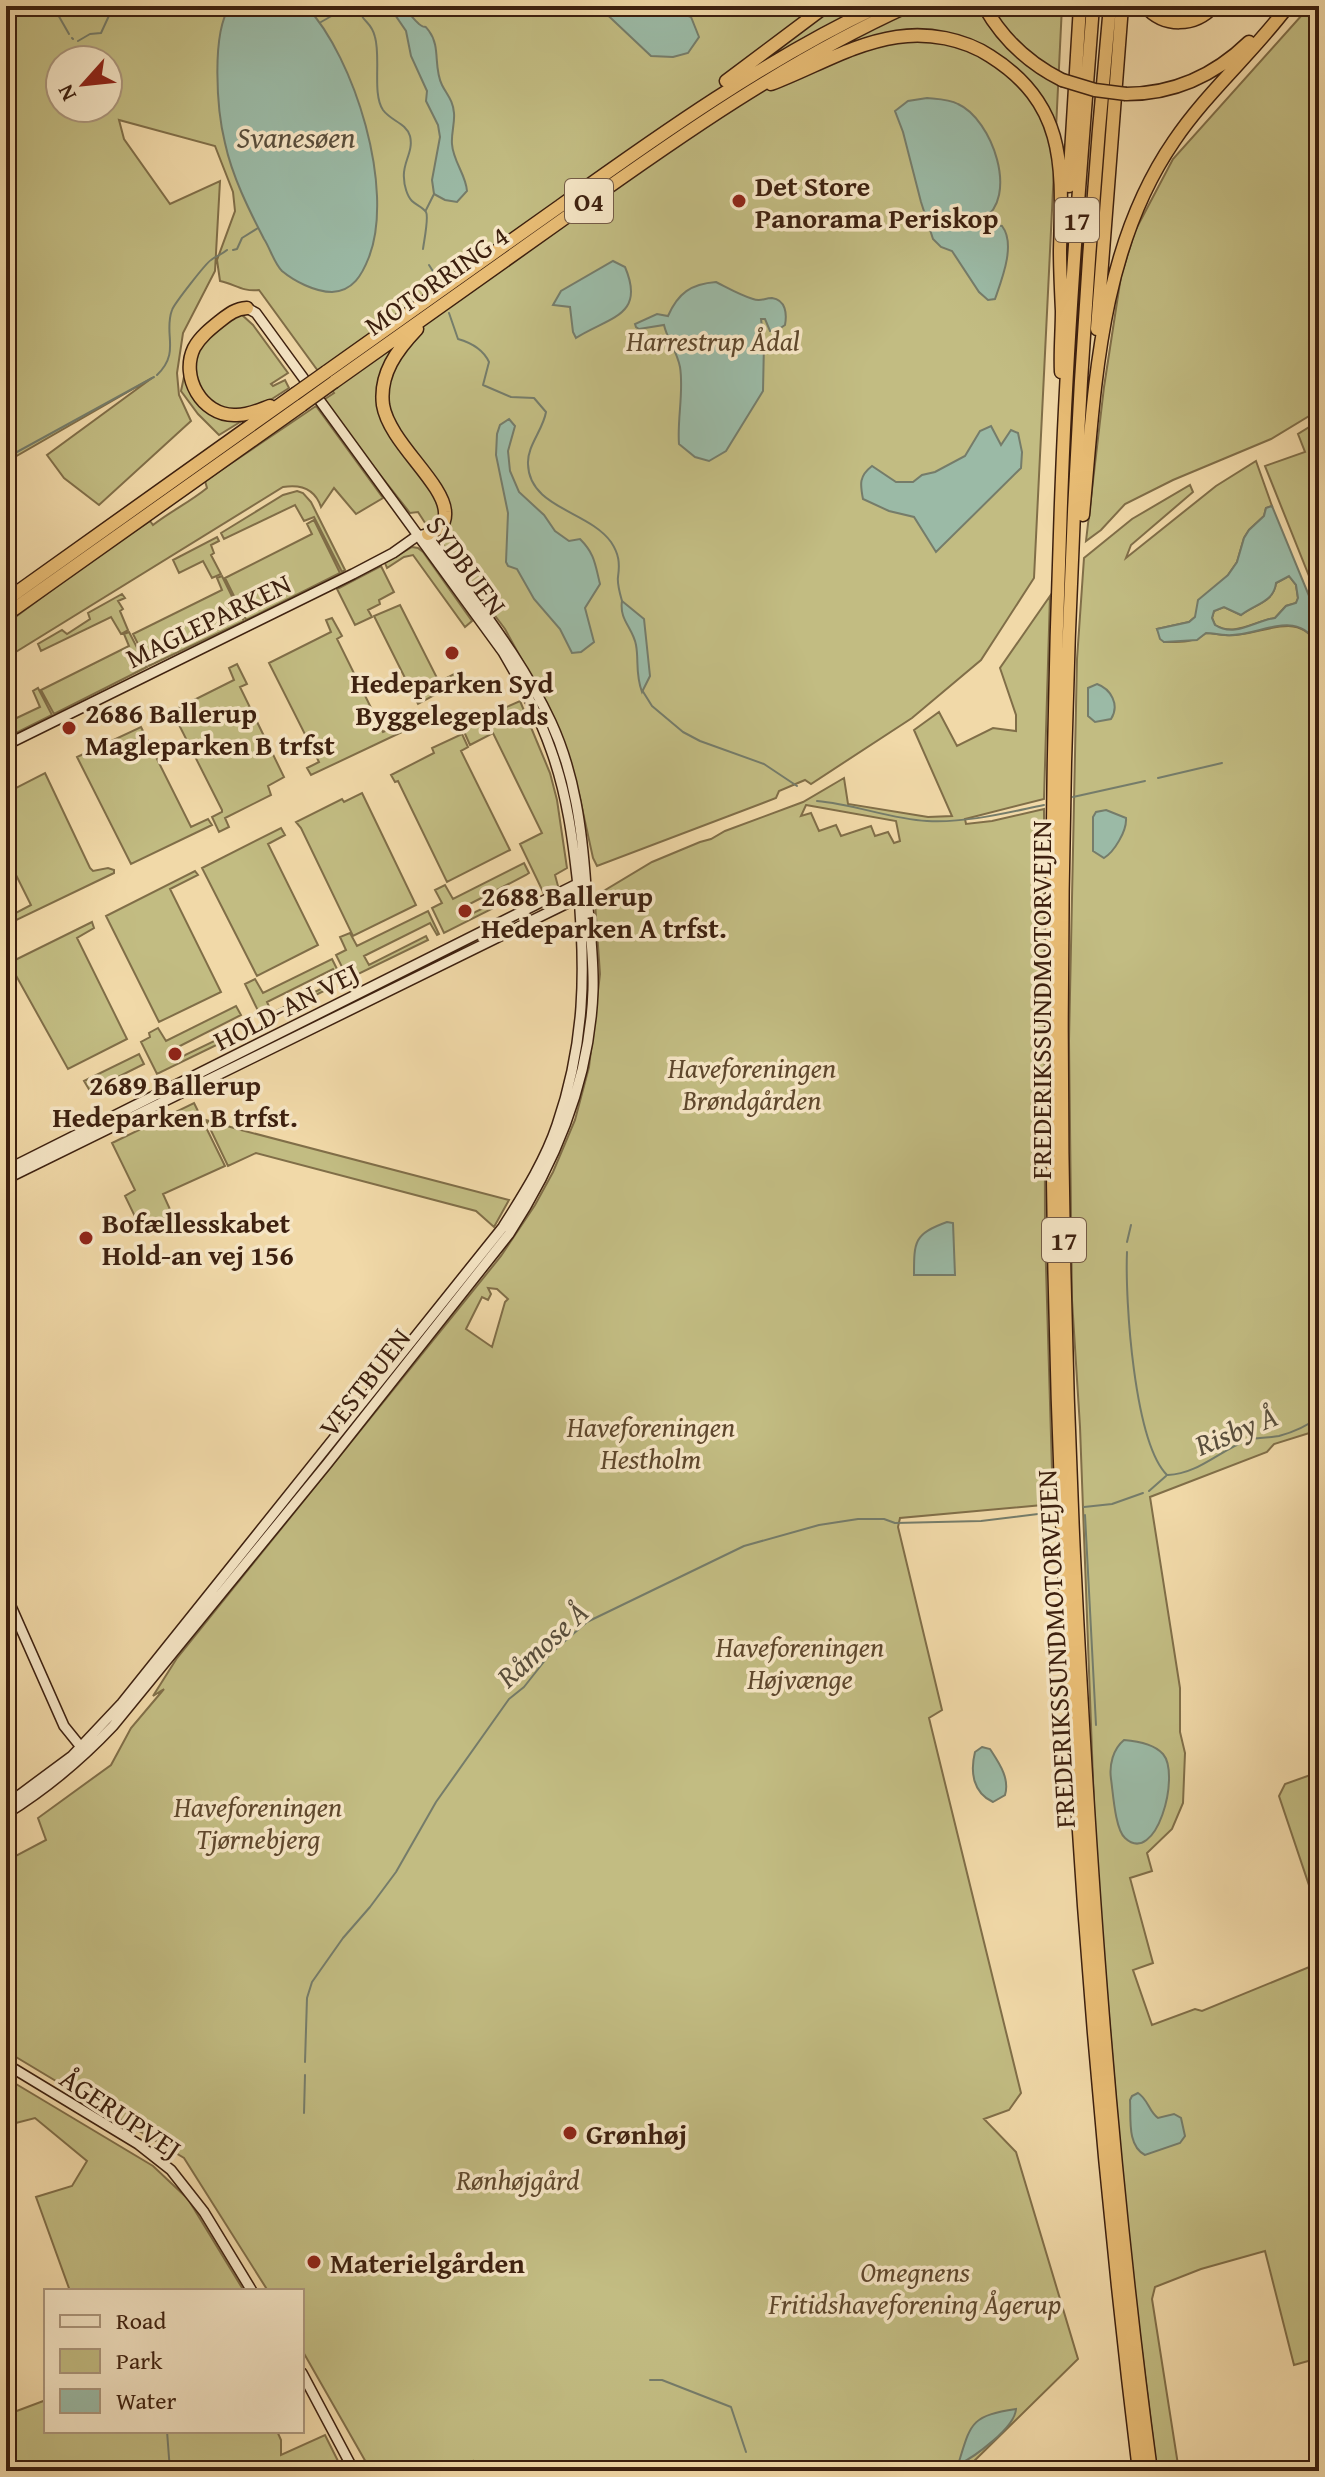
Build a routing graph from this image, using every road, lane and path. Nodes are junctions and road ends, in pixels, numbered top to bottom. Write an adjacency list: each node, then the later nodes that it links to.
1 (826, 6): 13 (highway)
2 (879, 6): 13 (highway, MOTORRING 4 / O4)
3 (908, 6): 12 (highway, MOTORRING 4 / O4)
4 (984, 6): 11 (highway, bridge)
5 (1080, 6): 16 (highway)
6 (1093, 6): 20 (highway, FREDERIKSSUNDMOTORVEJEN / 17)
7 (1110, 6): 23 (highway, FREDERIKSSUNDMOTORVEJEN / 17)
8 (1122, 6): 18 (highway)
9 (1145, 6): 10 (highway)
10 (1214, 6)
11 (1287, 6): 18 (highway)
12 (743, 95): 15 (highway, MOTORRING 4 / O4); 16 (highway)
13 (625, 159): 17 (highway, MOTORRING 4 / O4)
14 (247, 308): 19 (highway, O4); 21 (street, SYDBUEN)
15 (436, 309): 17 (highway, MOTORRING 4 / O4); 21 (highway, O4)
16 (1062, 312): 20 (highway)
17 (330, 377): 19 (highway, MOTORRING 4 / O4, bridge)
18 (1095, 392): 23 (highway)
19 (299, 400): 22 (highway, MOTORRING 4 / O4); 24 (highway, MOTORRING 4 / O4)
20 (1065, 435): 38 (highway, FREDERIKSSUNDMOTORVEJEN / 17)
21 (423, 535): 25 (street, MAGLEPARKEN); 26 (street, SYDBUEN)
22 (6, 600)
23 (1071, 601): 39 (highway, FREDERIKSSUNDMOTORVEJEN / 17)
24 (6, 615)
25 (6, 745)
26 (582, 882): 27 (street, VESTBUEN); 28 (street, HOLD-AN VEJ)
27 (583, 896): 29 (street, HOLD-AN VEJ); 31 (street, VESTBUEN)
28 (6, 1170)
29 (6, 1179)
30 (6, 1595): 31 (street)
31 (84, 1751): 32 (street, VESTBUEN); 33 (street, VESTBUEN)
32 (6, 1805)
33 (6, 1814)
34 (6, 2064): 35 (street, ÅGERUPVEJ)
35 (251, 2289)
36 (304, 2377): 37 (street)
37 (354, 2471)
38 (1139, 2471)
39 (1151, 2471)

